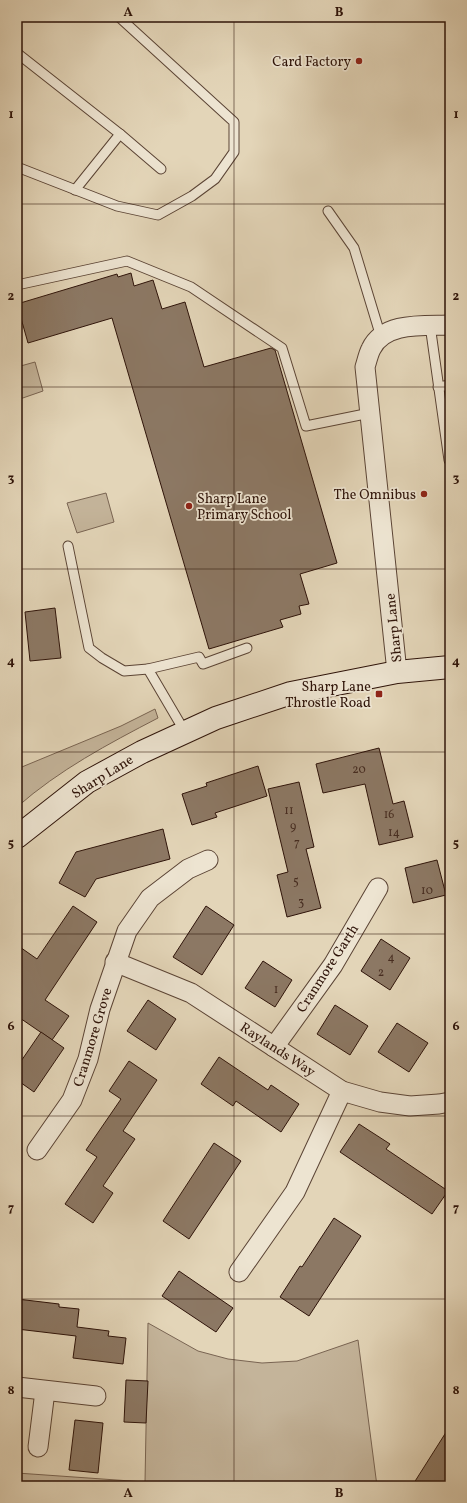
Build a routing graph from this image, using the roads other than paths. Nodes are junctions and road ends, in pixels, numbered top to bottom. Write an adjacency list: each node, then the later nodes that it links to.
1 (119, 17): 6 (lane)
2 (17, 53): 3 (lane)
3 (120, 134): 5 (lane); 6 (lane)
4 (17, 167): 6 (lane)
5 (161, 169)
6 (75, 190)
7 (328, 211): 11 (lane)
8 (17, 285): 14 (lane)
9 (430, 325): 10 (street); 11 (street); 13 (lane)
10 (450, 325)
11 (381, 337): 14 (street, Sharp Lane)
12 (450, 385): 13 (lane)
13 (438, 387): 15 (lane)
14 (370, 413): 20 (street, Sharp Lane)
15 (450, 460)
16 (68, 546): 19 (lane)
17 (247, 648): 19 (lane)
18 (450, 666): 20 (street)
19 (148, 669): 21 (lane)
20 (397, 672): 21 (street, Sharp Lane)
21 (185, 732): 22 (street, Sharp Lane)
22 (17, 837)
23 (208, 860): 25 (street, Cranmore Grove)
24 (378, 888): 26 (street, Cranmore Garth)
25 (115, 962): 26 (street, Raylands Way); 29 (street, Cranmore Grove)
26 (274, 1047): 27 (street, Raylands Way)
27 (342, 1091): 28 (street, Raylands Way); 30 (street)
28 (450, 1102)
29 (37, 1150)
30 (239, 1272)
31 (17, 1387): 32 (street)
32 (45, 1391): 33 (street); 34 (street)
33 (96, 1396)
34 (38, 1447)

